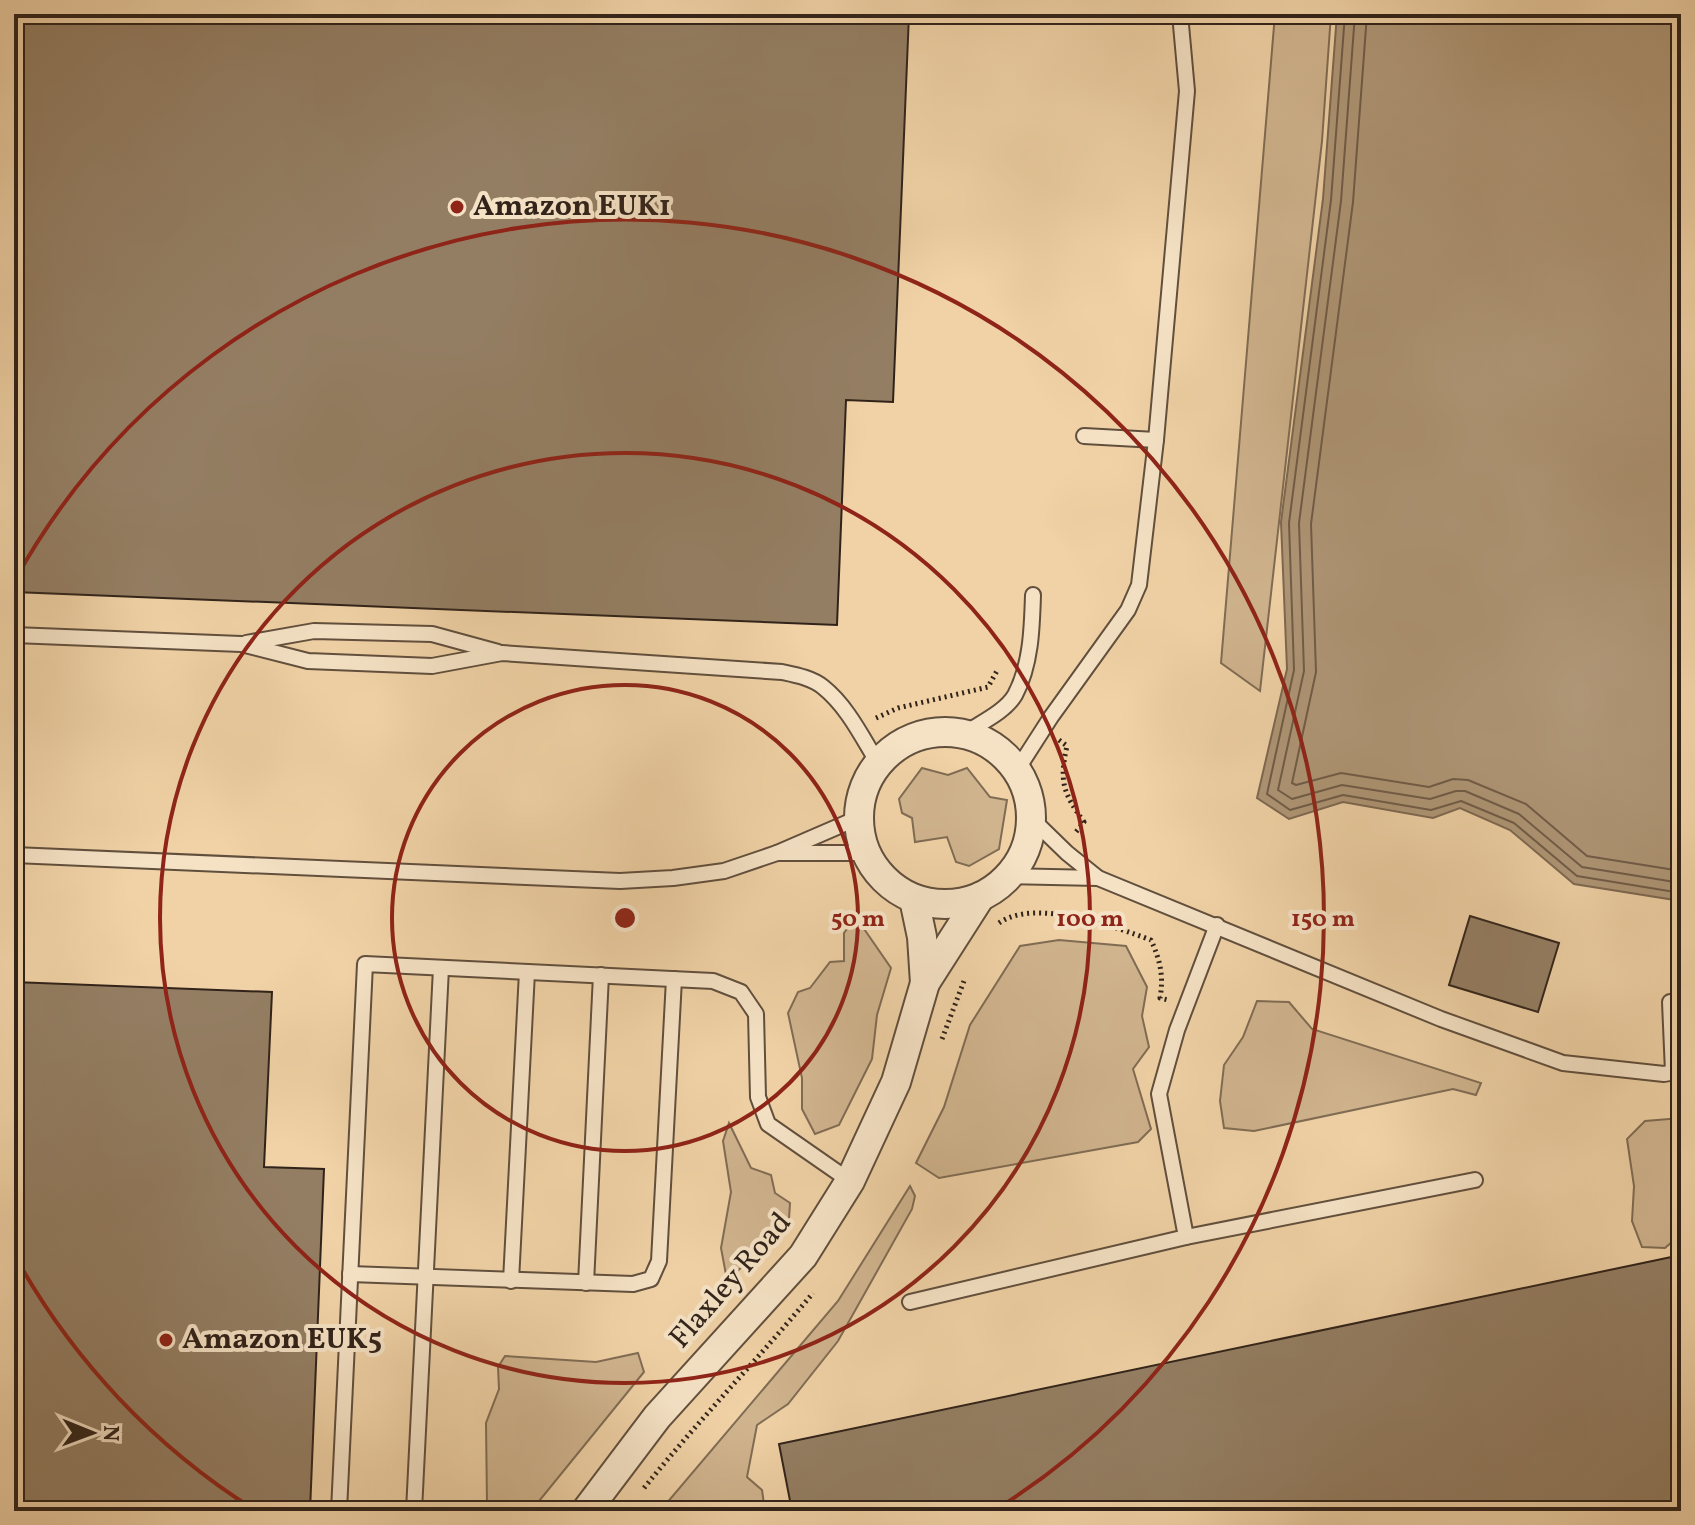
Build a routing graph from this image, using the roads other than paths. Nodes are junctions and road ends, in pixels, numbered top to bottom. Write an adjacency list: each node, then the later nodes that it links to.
1 (1180, 14): 3 (lane)
2 (1189, 14): 3 (lane)
3 (1183, 31): 5 (lane)
4 (1084, 436): 5 (lane)
5 (1156, 440): 12 (lane)
6 (1033, 595): 10 (lane)
7 (14, 635): 8 (lane)
8 (241, 644): 9 (lane); 9 (lane)
9 (502, 653): 11 (lane)
10 (964, 734): 11 (street); 12 (street)
11 (878, 763): 13 (street)
12 (1017, 770): 14 (street)
13 (858, 818): 15 (lane); 16 (street)
14 (1031, 818): 18 (street); 19 (lane)
15 (777, 853): 16 (lane); 17 (lane)
16 (865, 853): 21 (street)
17 (14, 855)
18 (1009, 876): 19 (lane); 20 (street)
19 (1098, 878): 22 (lane)
20 (980, 897): 21 (street); 27 (street)
21 (914, 899): 27 (street)
22 (1217, 925): 29 (lane); 32 (lane)
23 (441, 968): 24 (lane); 33 (lane); 34 (lane)
24 (527, 972): 25 (lane); 35 (lane)
25 (601, 975): 26 (lane); 36 (lane)
26 (674, 979): 31 (lane); 36 (lane)
27 (925, 983): 31 (street, Flaxley Road)
28 (1670, 1002): 29 (lane)
29 (1677, 1072)
30 (1475, 1180): 32 (lane)
31 (850, 1181): 40 (street, Flaxley Road)
32 (1186, 1237): 37 (lane)
33 (350, 1274): 34 (lane); 38 (lane)
34 (426, 1277): 35 (lane); 39 (lane)
35 (511, 1281): 36 (lane)
36 (586, 1283)
37 (910, 1302)
38 (339, 1511)
39 (414, 1511)
40 (586, 1511)

